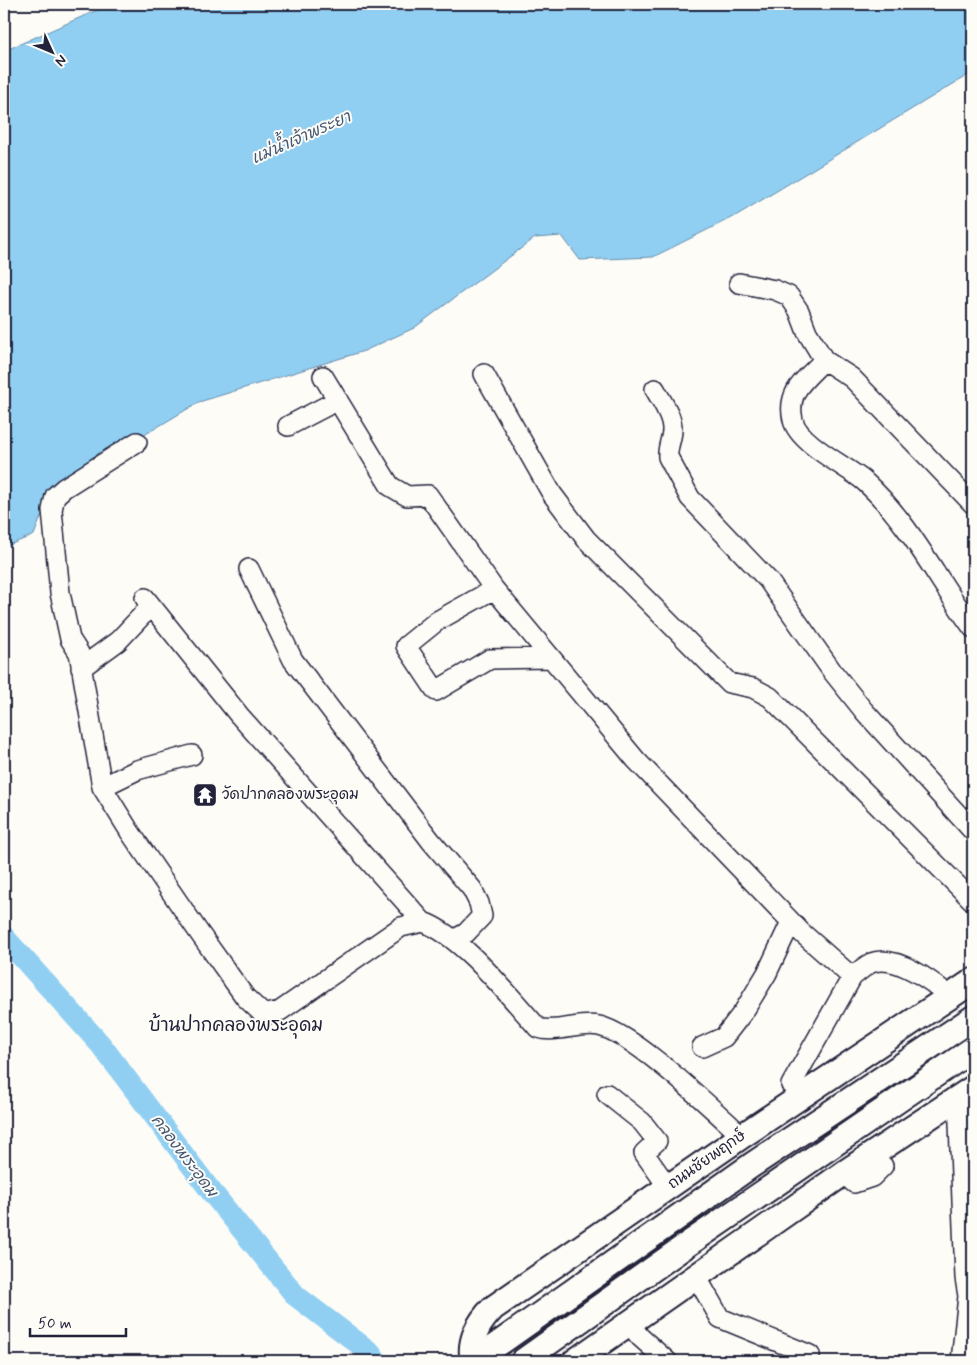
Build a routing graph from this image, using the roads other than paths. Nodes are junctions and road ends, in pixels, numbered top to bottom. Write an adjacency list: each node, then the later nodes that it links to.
1 (739, 283): 2 (street)
2 (824, 360): 9 (street); 12 (street)
3 (484, 374): 18 (street)
4 (323, 376): 6 (street)
5 (655, 389): 17 (street)
6 (338, 400): 7 (street); 11 (street)
7 (288, 426)
8 (137, 442): 14 (street)
9 (973, 504)
10 (249, 569): 21 (street)
11 (494, 588): 13 (street); 13 (street)
12 (973, 628)
13 (550, 658): 20 (street)
14 (82, 668): 16 (street); 19 (street)
15 (192, 755): 16 (street)
16 (102, 787): 19 (street)
17 (973, 831)
18 (973, 902)
19 (423, 922): 21 (street)
20 (791, 922): 22 (street); 26 (street)
21 (455, 939): 31 (street)
22 (852, 977): 24 (street); 28 (street)
23 (973, 981): 24 (main road, ถนนชัยพฤกษ์)
24 (949, 996): 31 (main road, ถนนชัยพฤกษ์)
25 (973, 1018): 40 (main road, ถนนชัยพฤกษ์)
26 (702, 1047)
27 (973, 1049): 41 (main road)
28 (790, 1085)
29 (966, 1093): 33 (main road); 36 (street)
30 (607, 1094): 34 (street)
31 (742, 1136): 34 (main road, ถนนชัยพฤกษ์)
32 (883, 1166): 33 (street)
33 (844, 1173): 35 (main road)
34 (668, 1187): 40 (main road, ถนนชัยพฤกษ์)
35 (696, 1276): 37 (main road); 39 (street)
36 (970, 1298): 44 (street)
37 (628, 1322): 38 (street); 42 (main road)
38 (646, 1354): 43 (street)
39 (810, 1355)
40 (473, 1361)
41 (523, 1361)
42 (575, 1361)
43 (667, 1361)
44 (960, 1361)

